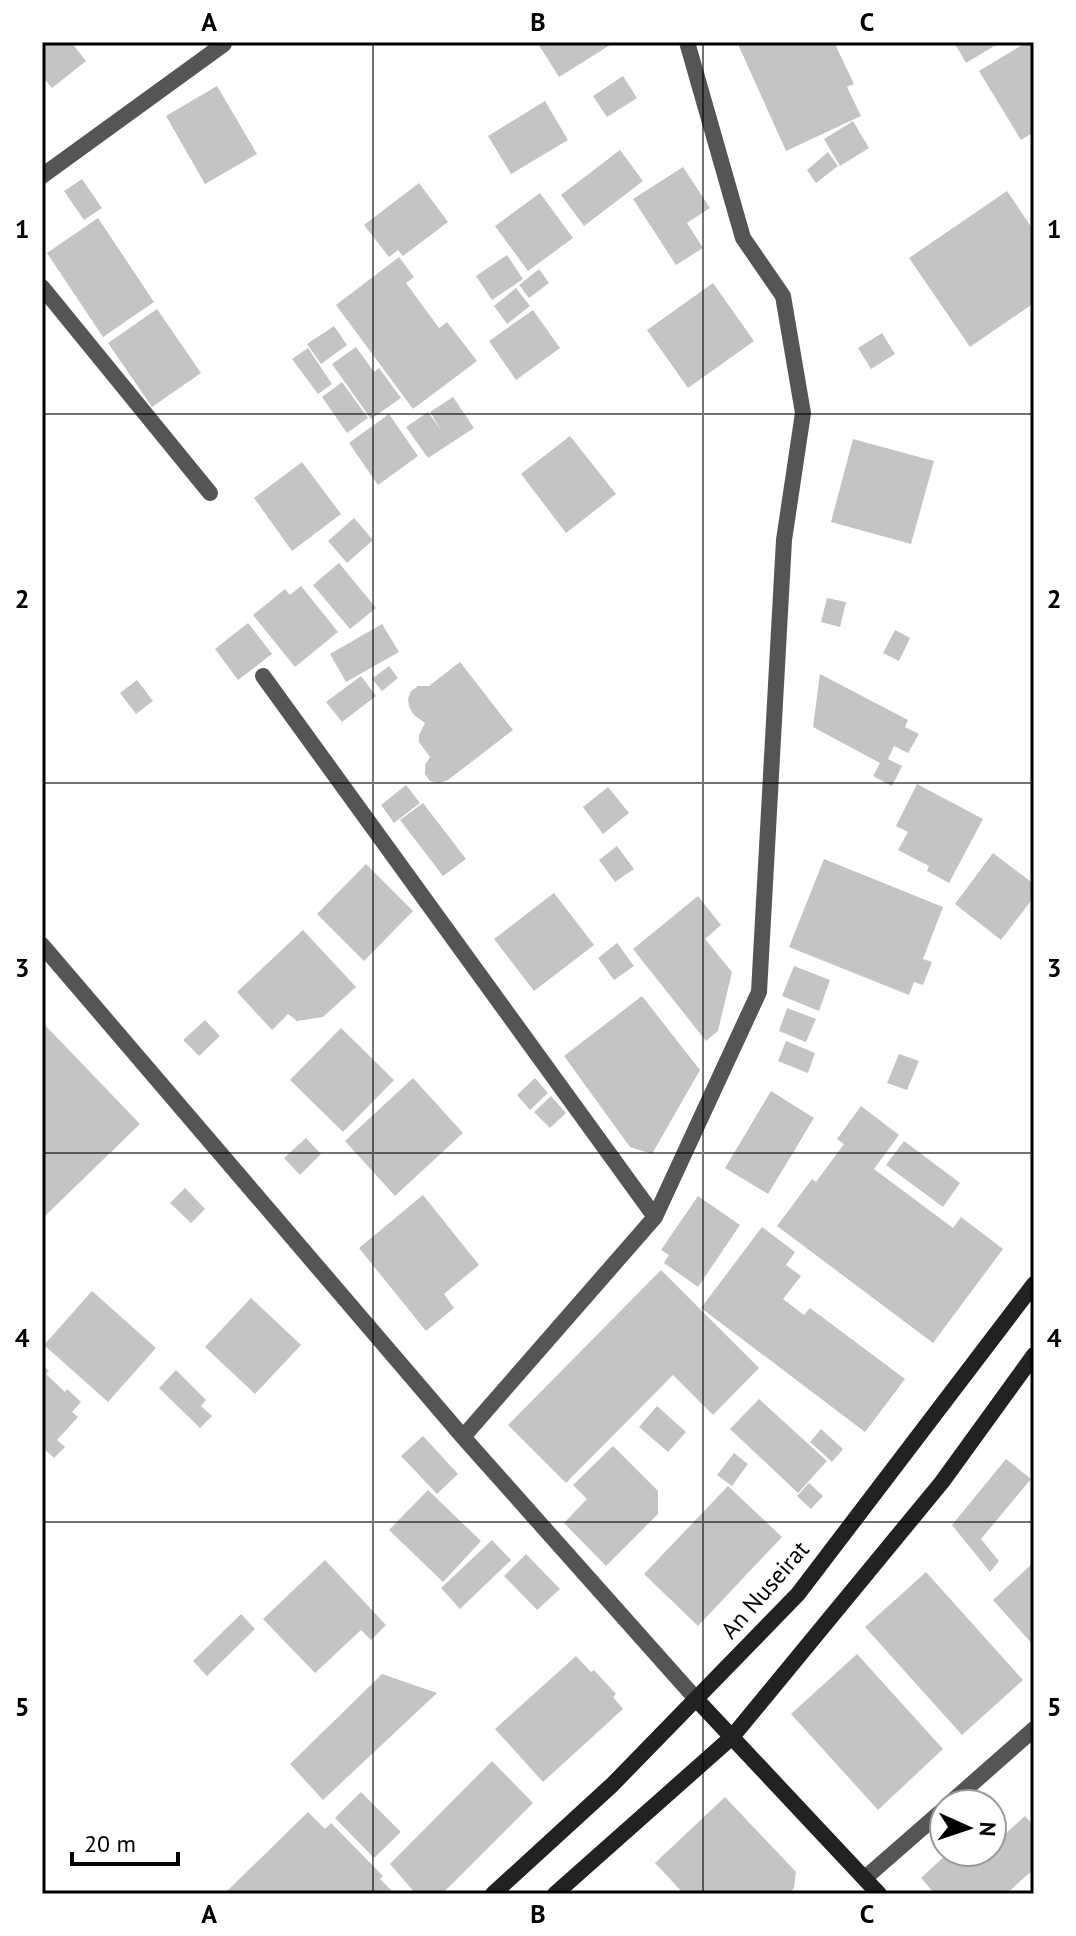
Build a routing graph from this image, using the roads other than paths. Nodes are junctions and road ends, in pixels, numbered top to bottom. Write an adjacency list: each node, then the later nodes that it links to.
1 (687, 42): 8 (street)
2 (224, 44): 3 (street)
3 (42, 176)
4 (42, 287): 5 (street)
5 (210, 493)
6 (263, 676): 8 (street)
7 (42, 945): 11 (street)
8 (655, 1217): 11 (street)
9 (1032, 1288): 12 (main road, An Nuseirat)
10 (1034, 1355): 14 (main road)
11 (463, 1437): 12 (street)
12 (697, 1700): 14 (main road); 18 (main road, An Nuseirat)
13 (1034, 1729): 15 (street)
14 (732, 1737): 17 (main road); 19 (main road)
15 (967, 1788)
16 (928, 1823): 17 (street)
17 (865, 1878): 20 (main road)
18 (493, 1894)
19 (555, 1894)
20 (879, 1894)

